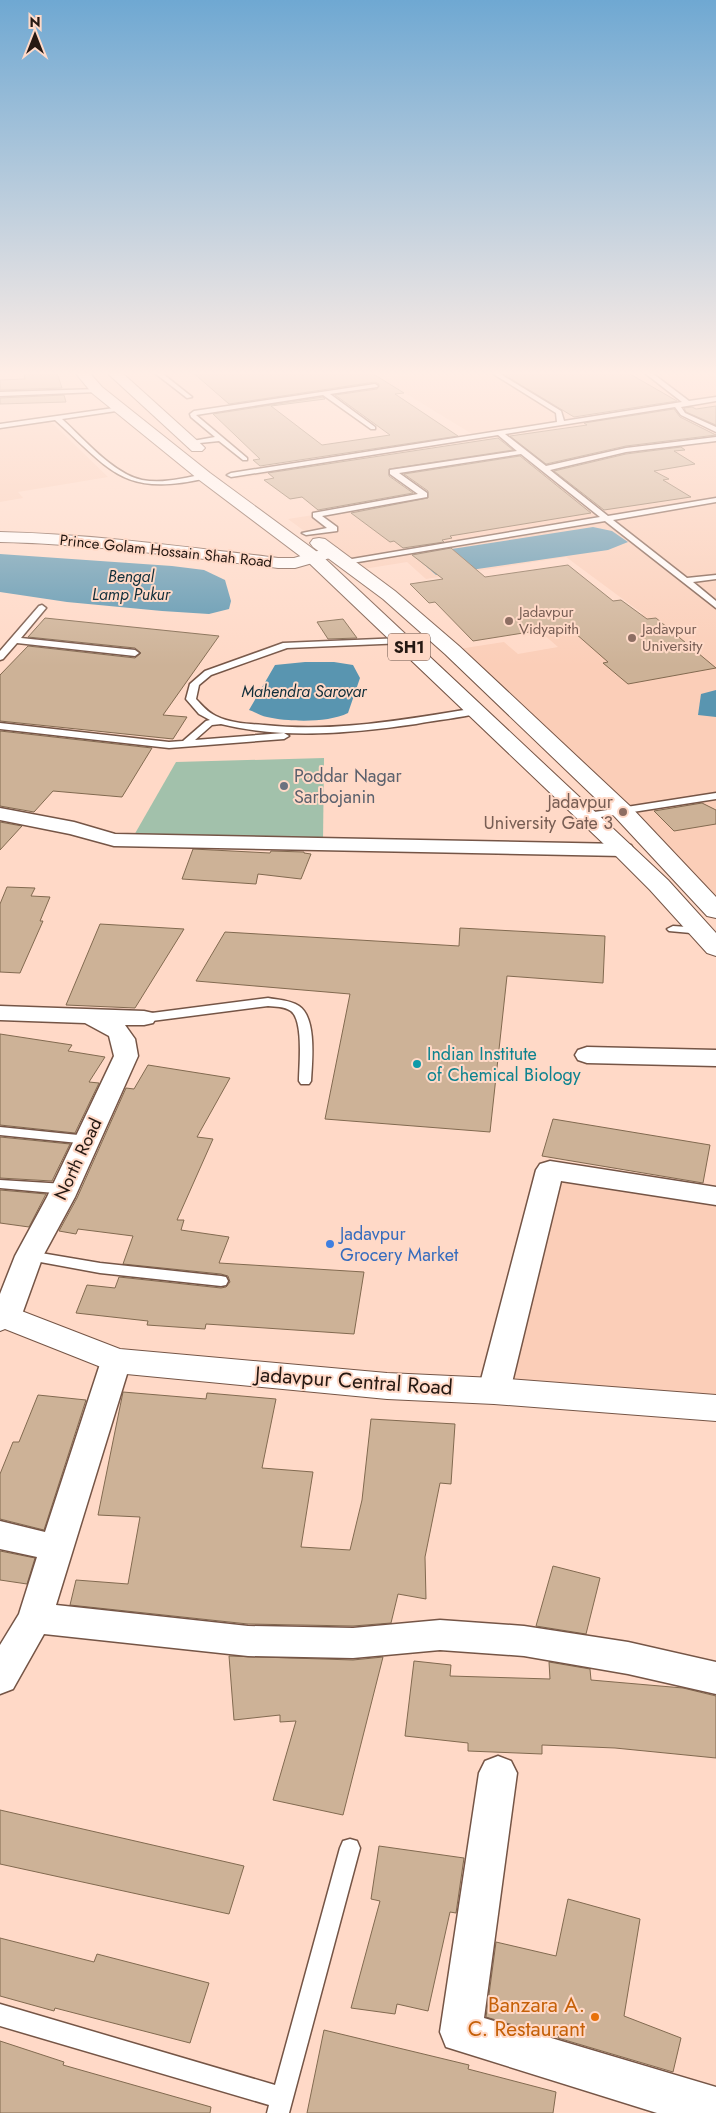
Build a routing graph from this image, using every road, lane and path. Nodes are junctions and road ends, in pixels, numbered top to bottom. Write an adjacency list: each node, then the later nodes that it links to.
1 (114, 469): 8 (lane)
2 (195, 469): 8 (main road, SH1)
3 (223, 469): 7 (main road, SH1)
4 (273, 469): 7 (lane)
5 (415, 469): 11 (lane)
6 (544, 469): 10 (lane)
7 (231, 475): 11 (main road, SH1)
8 (204, 476): 13 (main road, SH1)
9 (716, 500): 10 (lane)
10 (605, 518): 13 (lane); 15 (lane)
11 (306, 533): 13 (main road, SH1)
12 (0, 536): 13 (main road, Prince Golam Hossain Shah Road)
13 (330, 557): 19 (main road, SH1); 28 (main road, SH1)
14 (716, 577): 15 (lane)
15 (685, 581): 16 (lane)
16 (716, 605)
17 (42, 608): 18 (lane)
18 (15, 640): 20 (lane); 21 (lane)
19 (402, 641): 22 (main road, SH1); 23 (lane)
20 (135, 653)
21 (0, 657)
22 (477, 711): 25 (lane); 30 (main road, SH1)
23 (224, 720): 25 (lane); 26 (lane)
24 (0, 726): 26 (lane)
25 (327, 732): 26 (lane)
26 (185, 744)
27 (716, 796): 28 (lane)
28 (623, 812): 30 (lane); 32 (main road, SH1)
29 (0, 814): 31 (street)
30 (588, 816): 31 (main road, SH1)
31 (623, 850): 34 (main road, SH1)
32 (716, 911)
33 (673, 929): 34 (lane)
34 (702, 931): 35 (main road, SH1)
35 (716, 948)
36 (0, 1013): 37 (street, North Road)
37 (89, 1016): 38 (street, North Road); 43 (street, North Road)
38 (144, 1018): 41 (lane)
39 (587, 1055): 40 (street)
40 (716, 1058)
41 (305, 1081)
42 (0, 1131): 43 (lane)
43 (88, 1140): 45 (street, North Road)
44 (0, 1184): 45 (lane)
45 (65, 1189): 47 (street, North Road)
46 (716, 1196): 51 (street)
47 (29, 1256): 48 (lane); 49 (street, North Road)
48 (222, 1281)
49 (3, 1318): 50 (main road, Jadavpur Central Road)
50 (116, 1361): 51 (main road, Jadavpur Central Road); 54 (street)
51 (494, 1391): 52 (main road, Jadavpur Central Road)
52 (716, 1408)
53 (0, 1535): 54 (street)
54 (57, 1548): 55 (street)
55 (36, 1618): 56 (street); 57 (street)
56 (0, 1678)
57 (716, 1678)
58 (498, 1773): 62 (street)
59 (350, 1848): 61 (lane)
60 (0, 2015): 61 (lane)
61 (280, 2106)
62 (716, 2109)

